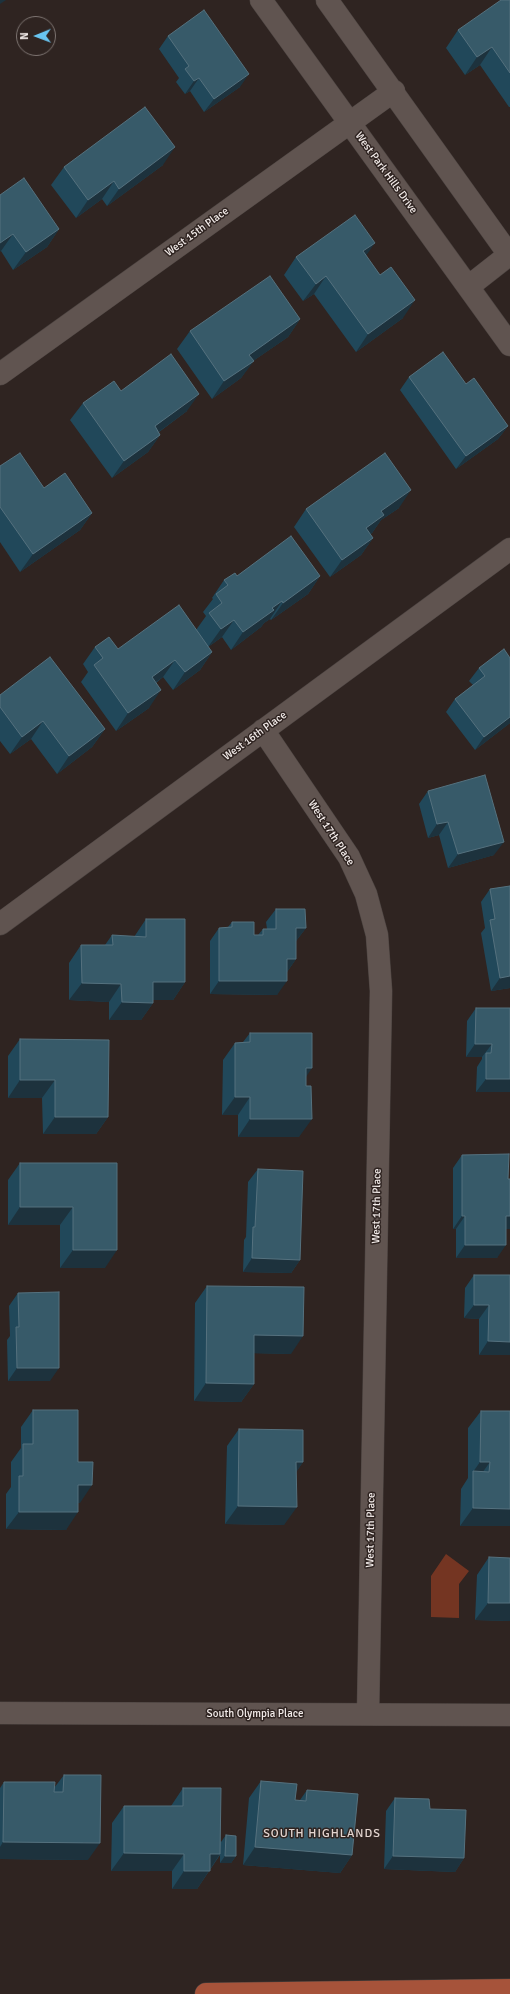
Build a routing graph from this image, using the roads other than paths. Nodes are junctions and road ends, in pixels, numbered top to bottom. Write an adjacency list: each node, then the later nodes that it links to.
1 (261, 0): 4 (street, West Park Hills Drive)
2 (327, 0): 3 (street)
3 (394, 91): 4 (street, West 15th Place); 5 (street)
4 (350, 123): 6 (street, West Park Hills Drive); 8 (street, West 15th Place)
5 (510, 255): 6 (street)
6 (468, 287): 7 (street, West Park Hills Drive)
7 (510, 345)
8 (0, 374)
9 (510, 549): 10 (street, West 16th Place)
10 (262, 730): 11 (street, West 16th Place); 13 (street, West 17th Place)
11 (0, 924)
12 (0, 1713): 13 (street, South Olympia Place)
13 (368, 1714): 14 (street, South Olympia Place)
14 (510, 1715)
15 (510, 1990): 17 (main road)
16 (206, 1994): 17 (main road)
17 (217, 1994)

